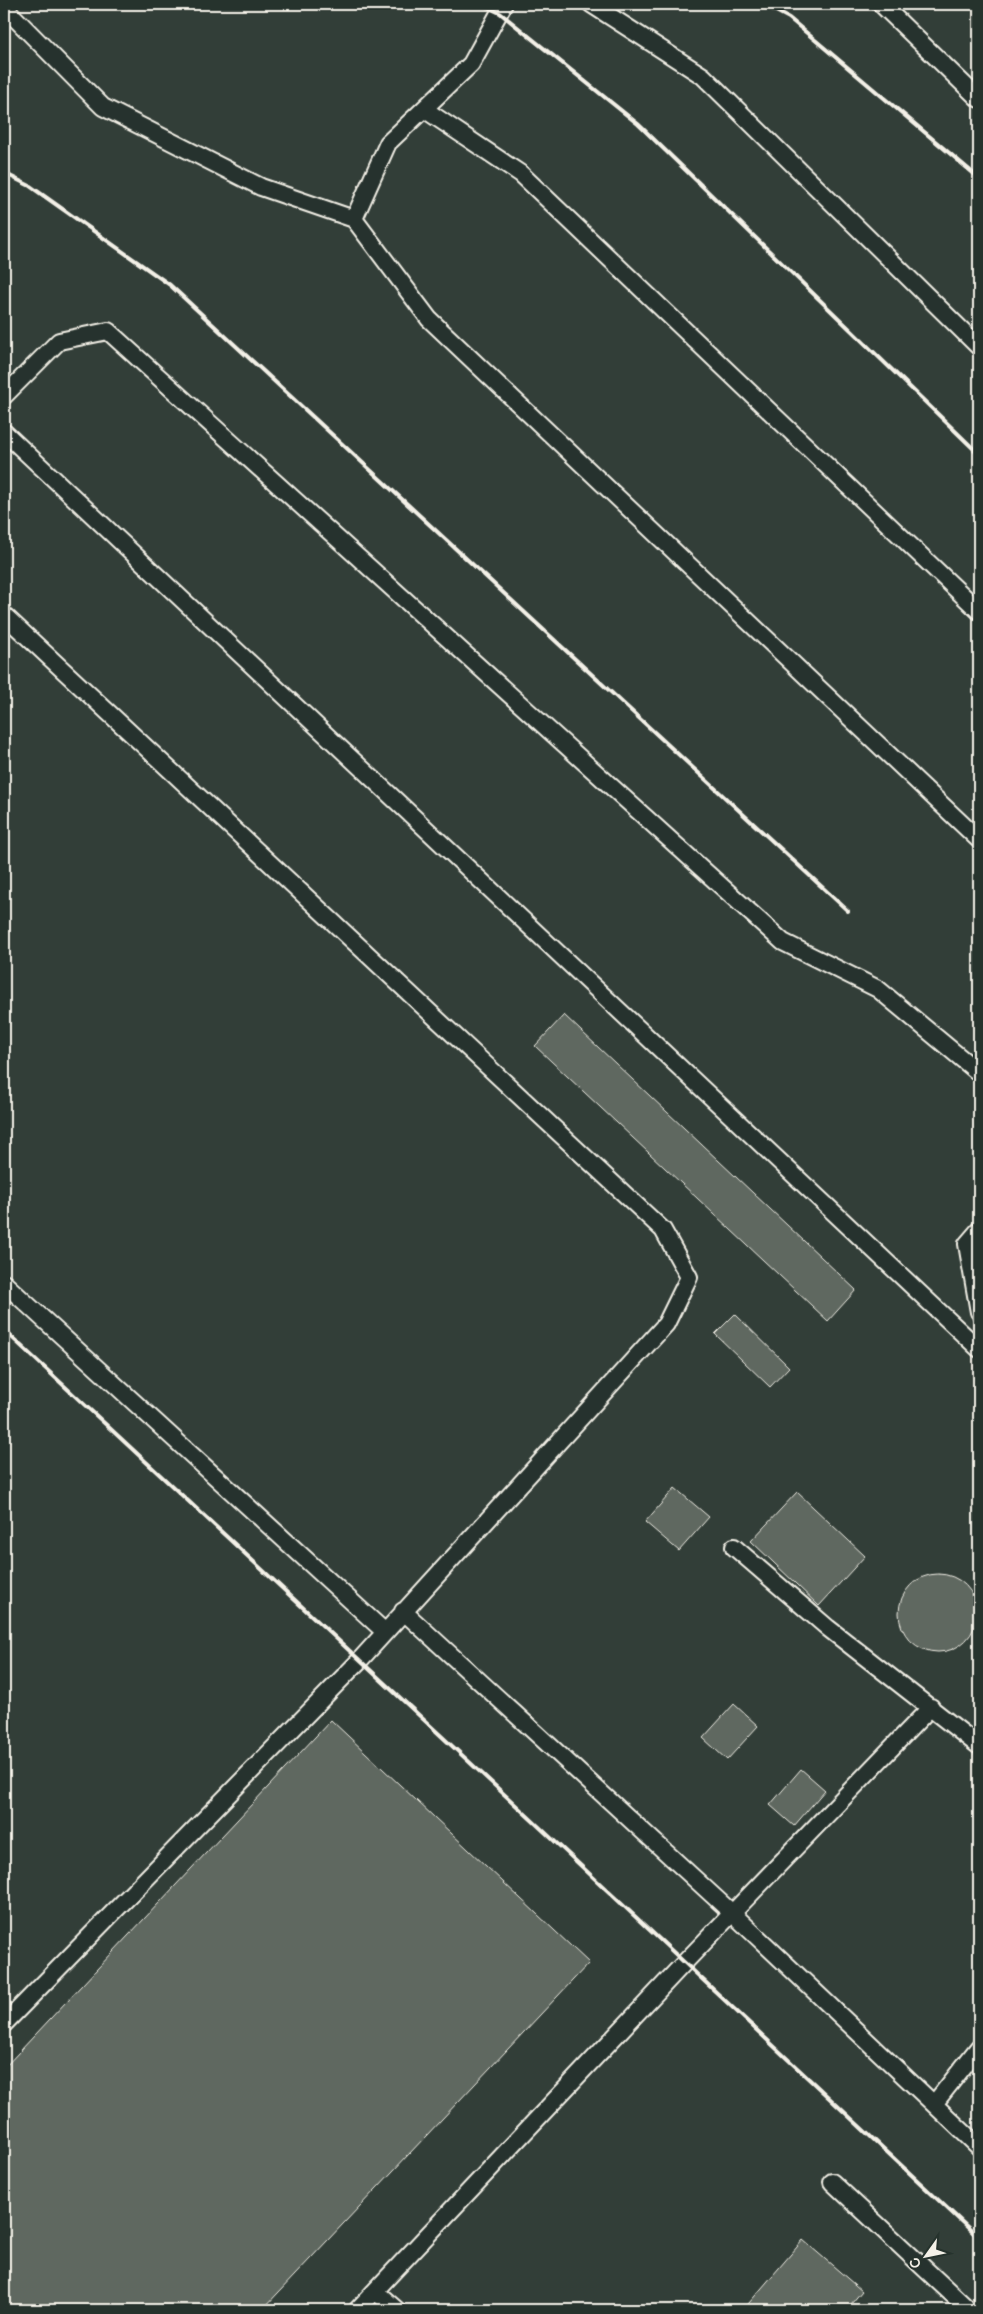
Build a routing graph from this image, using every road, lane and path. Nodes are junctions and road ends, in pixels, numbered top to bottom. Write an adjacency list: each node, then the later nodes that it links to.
1 (504, 4): 6 (lane)
2 (591, 4): 8 (lane)
3 (881, 4): 5 (lane)
4 (4, 7): 7 (lane)
5 (979, 99)
6 (424, 109): 7 (lane); 11 (lane)
7 (354, 219): 13 (lane)
8 (979, 347)
9 (4, 396): 14 (lane)
10 (4, 432): 18 (lane)
11 (979, 610)
12 (4, 615): 20 (lane)
13 (979, 840)
14 (979, 1073)
15 (979, 1230): 17 (lane)
16 (4, 1283): 21 (lane)
17 (979, 1312)
18 (979, 1349)
19 (734, 1547): 22 (lane)
20 (403, 1612): 21 (lane); 24 (lane)
21 (385, 1632): 25 (lane)
22 (931, 1707): 23 (lane); 24 (lane)
23 (979, 1746)
24 (732, 1913): 27 (lane); 30 (lane)
25 (6, 2016)
26 (979, 2048): 27 (lane)
27 (934, 2104): 28 (lane)
28 (979, 2147)
29 (832, 2182): 33 (lane)
30 (375, 2291): 31 (lane); 32 (lane)
31 (357, 2310)
32 (397, 2310)
33 (969, 2310)

